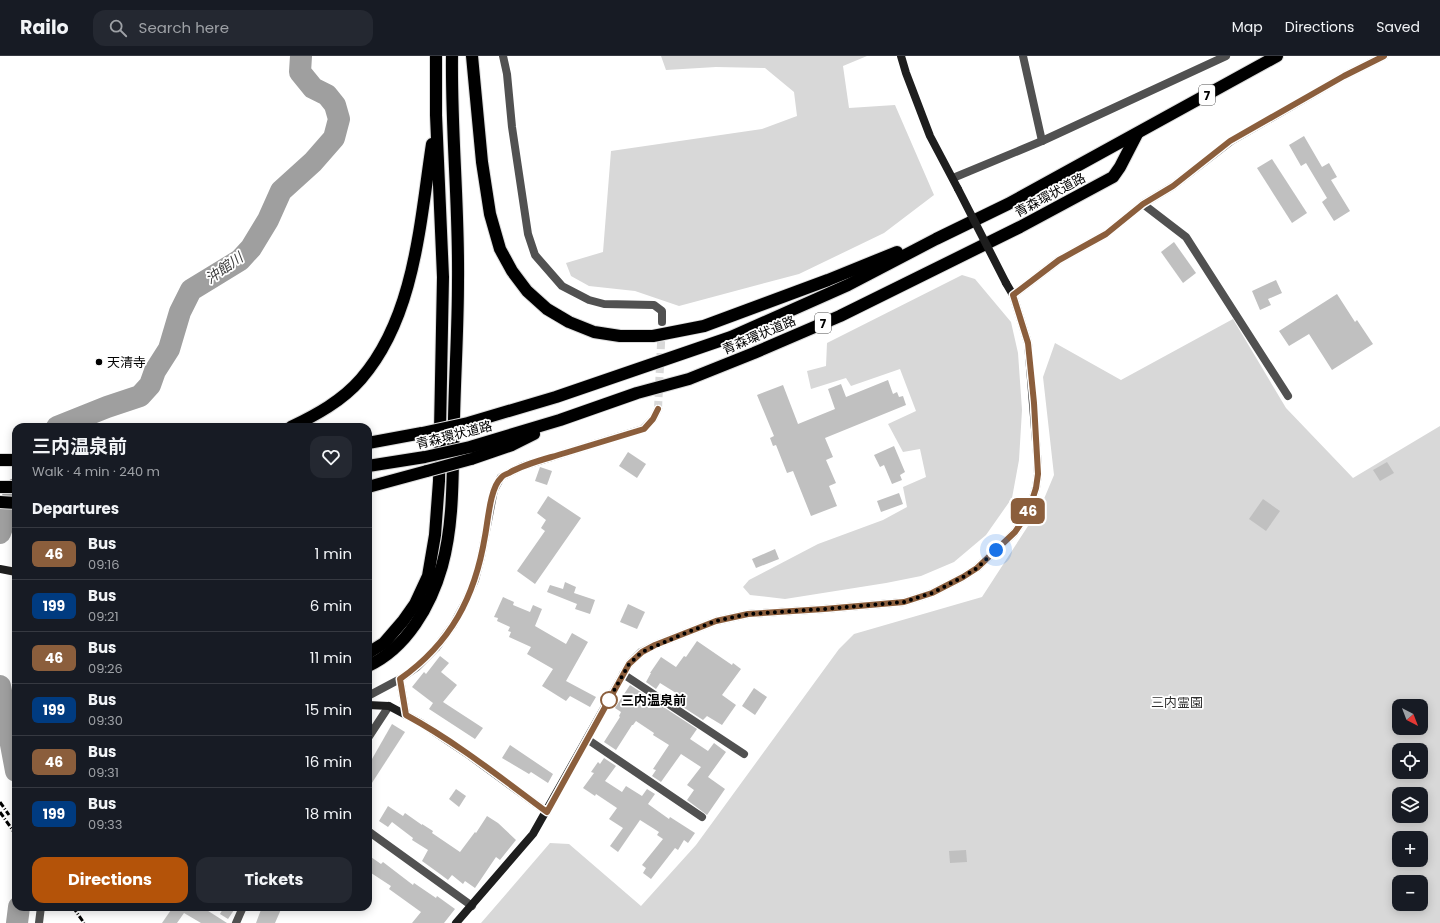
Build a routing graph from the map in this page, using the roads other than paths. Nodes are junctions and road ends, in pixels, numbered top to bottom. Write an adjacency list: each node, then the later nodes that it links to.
1 (436, 56): 10 (highway)
2 (452, 56): 32 (highway)
3 (472, 56): 15 (highway)
4 (503, 56): 17 (street)
5 (901, 56): 13 (street)
6 (1023, 56): 12 (street)
7 (1226, 56): 12 (street)
8 (1277, 56): 11 (highway, 青森環状道路 / 7)
9 (1384, 56): 14 (street)
10 (436, 115): 21 (highway); 31 (highway)
11 (1138, 133): 15 (highway, 青森環状道路 / 7); 20 (highway, 青森環状道路 / 7)
12 (1042, 141): 13 (street)
13 (953, 178): 16 (street, bridge)
14 (1143, 204): 16 (street); 18 (street)
15 (936, 239): 22 (highway, 青森環状道路 / 7, bridge)
16 (1013, 295): 33 (street)
17 (662, 322)
18 (1288, 396)
19 (658, 409): 34 (street)
20 (560, 420): 25 (highway, 青森環状道路 / 7, bridge); 26 (highway, bridge)
21 (299, 423)
22 (372, 442)
23 (0, 460): 24 (highway)
24 (12, 460)
25 (372, 465)
26 (372, 486)
27 (0, 502): 28 (highway)
28 (12, 503)
29 (0, 569): 30 (street)
30 (12, 571)
31 (372, 650)
32 (372, 663)
33 (623, 674): 40 (street); 41 (street)
34 (400, 679): 35 (street); 38 (street)
35 (372, 694)
36 (372, 704): 37 (street)
37 (389, 706): 38 (street); 39 (street)
38 (406, 715): 42 (street)
39 (372, 732)
40 (587, 739): 42 (street); 43 (street)
41 (744, 754)
42 (547, 812): 45 (street)
43 (702, 817)
44 (372, 834): 45 (street)
45 (472, 906): 50 (street)
46 (40, 911): 48 (street)
47 (241, 911): 49 (street)
48 (39, 923)
49 (236, 923)
50 (456, 923)

